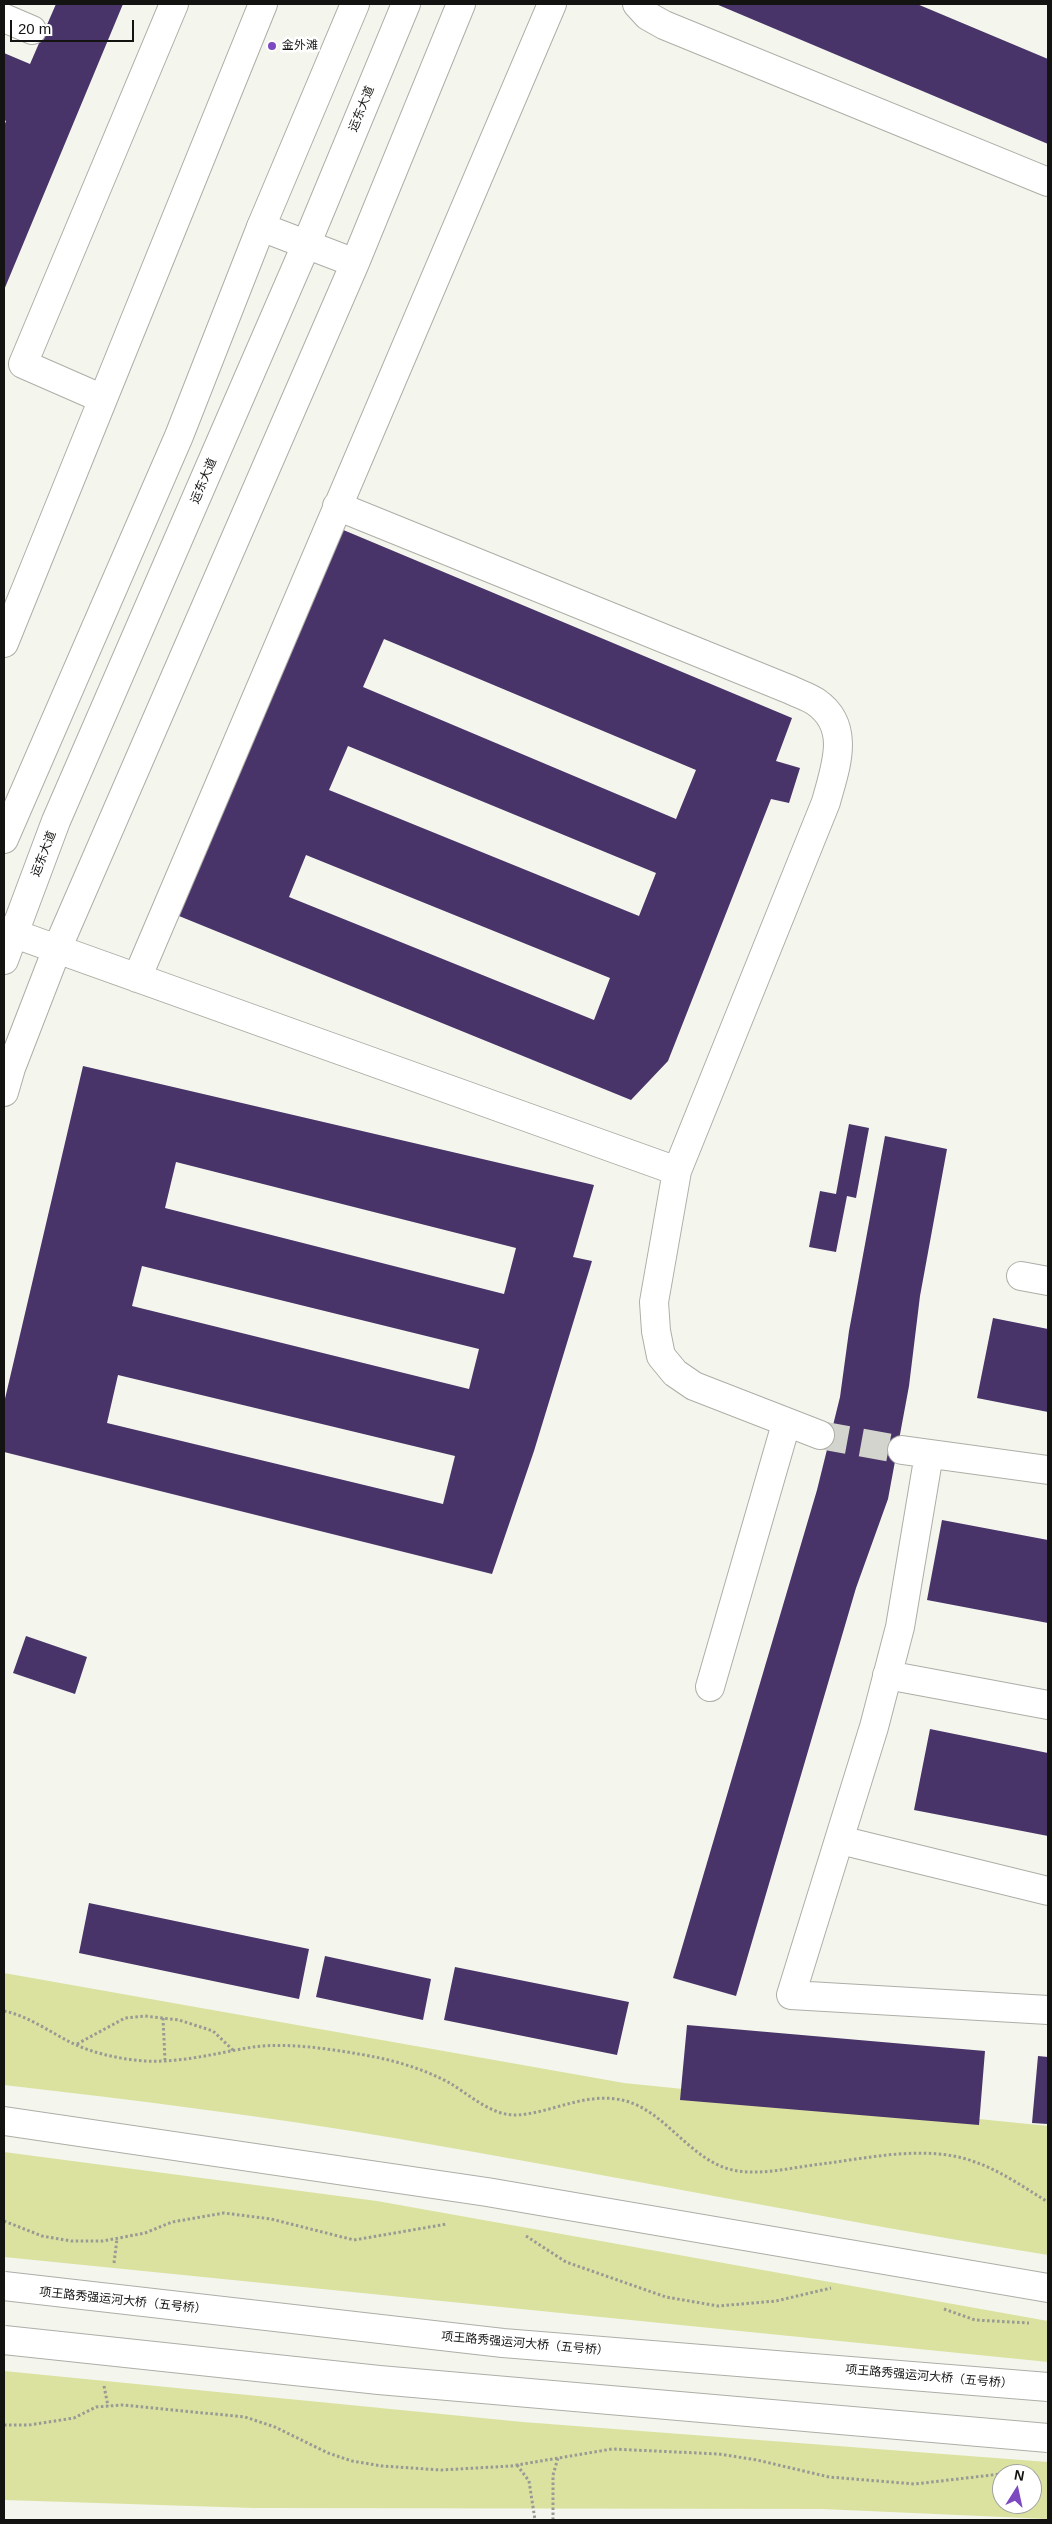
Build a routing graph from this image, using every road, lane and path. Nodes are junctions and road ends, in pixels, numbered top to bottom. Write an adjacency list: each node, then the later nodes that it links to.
1 (174, 4): 14 (main road)
2 (263, 4): 14 (main road)
3 (355, 4): 11 (main road)
4 (406, 4): 12 (main road, 运东大道)
5 (462, 4): 13 (main road)
6 (552, 4): 15 (main road)
7 (637, 4): 10 (main road)
8 (4, 18): 9 (main road)
9 (32, 30)
10 (1048, 182)
11 (261, 227): 12 (main road); 17 (main road)
12 (306, 244): 13 (main road); 18 (main road, 运东大道)
13 (354, 263): 19 (main road)
14 (103, 399): 16 (main road)
15 (337, 506): 21 (main road); 23 (main road)
16 (4, 643)
17 (4, 839)
18 (8, 932): 19 (main road); 20 (main road, 运东大道)
19 (57, 949): 21 (main road); 22 (main road)
20 (4, 960)
21 (137, 978): 23 (main road)
22 (4, 1092)
23 (677, 1171): 26 (main road)
24 (1022, 1276): 25 (main road)
25 (1048, 1281)
26 (786, 1424): 27 (main road); 32 (main road)
27 (820, 1435)
28 (902, 1450): 29 (main road)
29 (929, 1454): 30 (main road); 31 (main road)
30 (1048, 1470)
31 (888, 1674): 33 (main road); 34 (main road)
32 (710, 1687)
33 (1048, 1705)
34 (840, 1840): 35 (main road); 36 (main road)
35 (1048, 1891)
36 (1048, 2010)
37 (4, 2011): 39 (path)
38 (163, 2018): 39 (path); 40 (path); 41 (path)
39 (76, 2045): 41 (path)
40 (234, 2051): 41 (path); 43 (path)
41 (164, 2060)
42 (4, 2121): 49 (main road)
43 (1048, 2202)
44 (4, 2220): 45 (path)
45 (453, 2223)
46 (521, 2233): 48 (path)
47 (4, 2286): 53 (main road, 项王路秀强运河大桥（五号桥）, bridge)
48 (840, 2286)
49 (1048, 2288)
50 (939, 2307): 51 (path)
51 (1030, 2323)
52 (4, 2340): 55 (main road, bridge)
53 (1048, 2387)
54 (4, 2425): 57 (path)
55 (1048, 2438)
56 (558, 2458): 57 (path); 58 (path); 60 (path)
57 (518, 2465): 59 (path)
58 (992, 2475)
59 (535, 2520)
60 (553, 2520)

